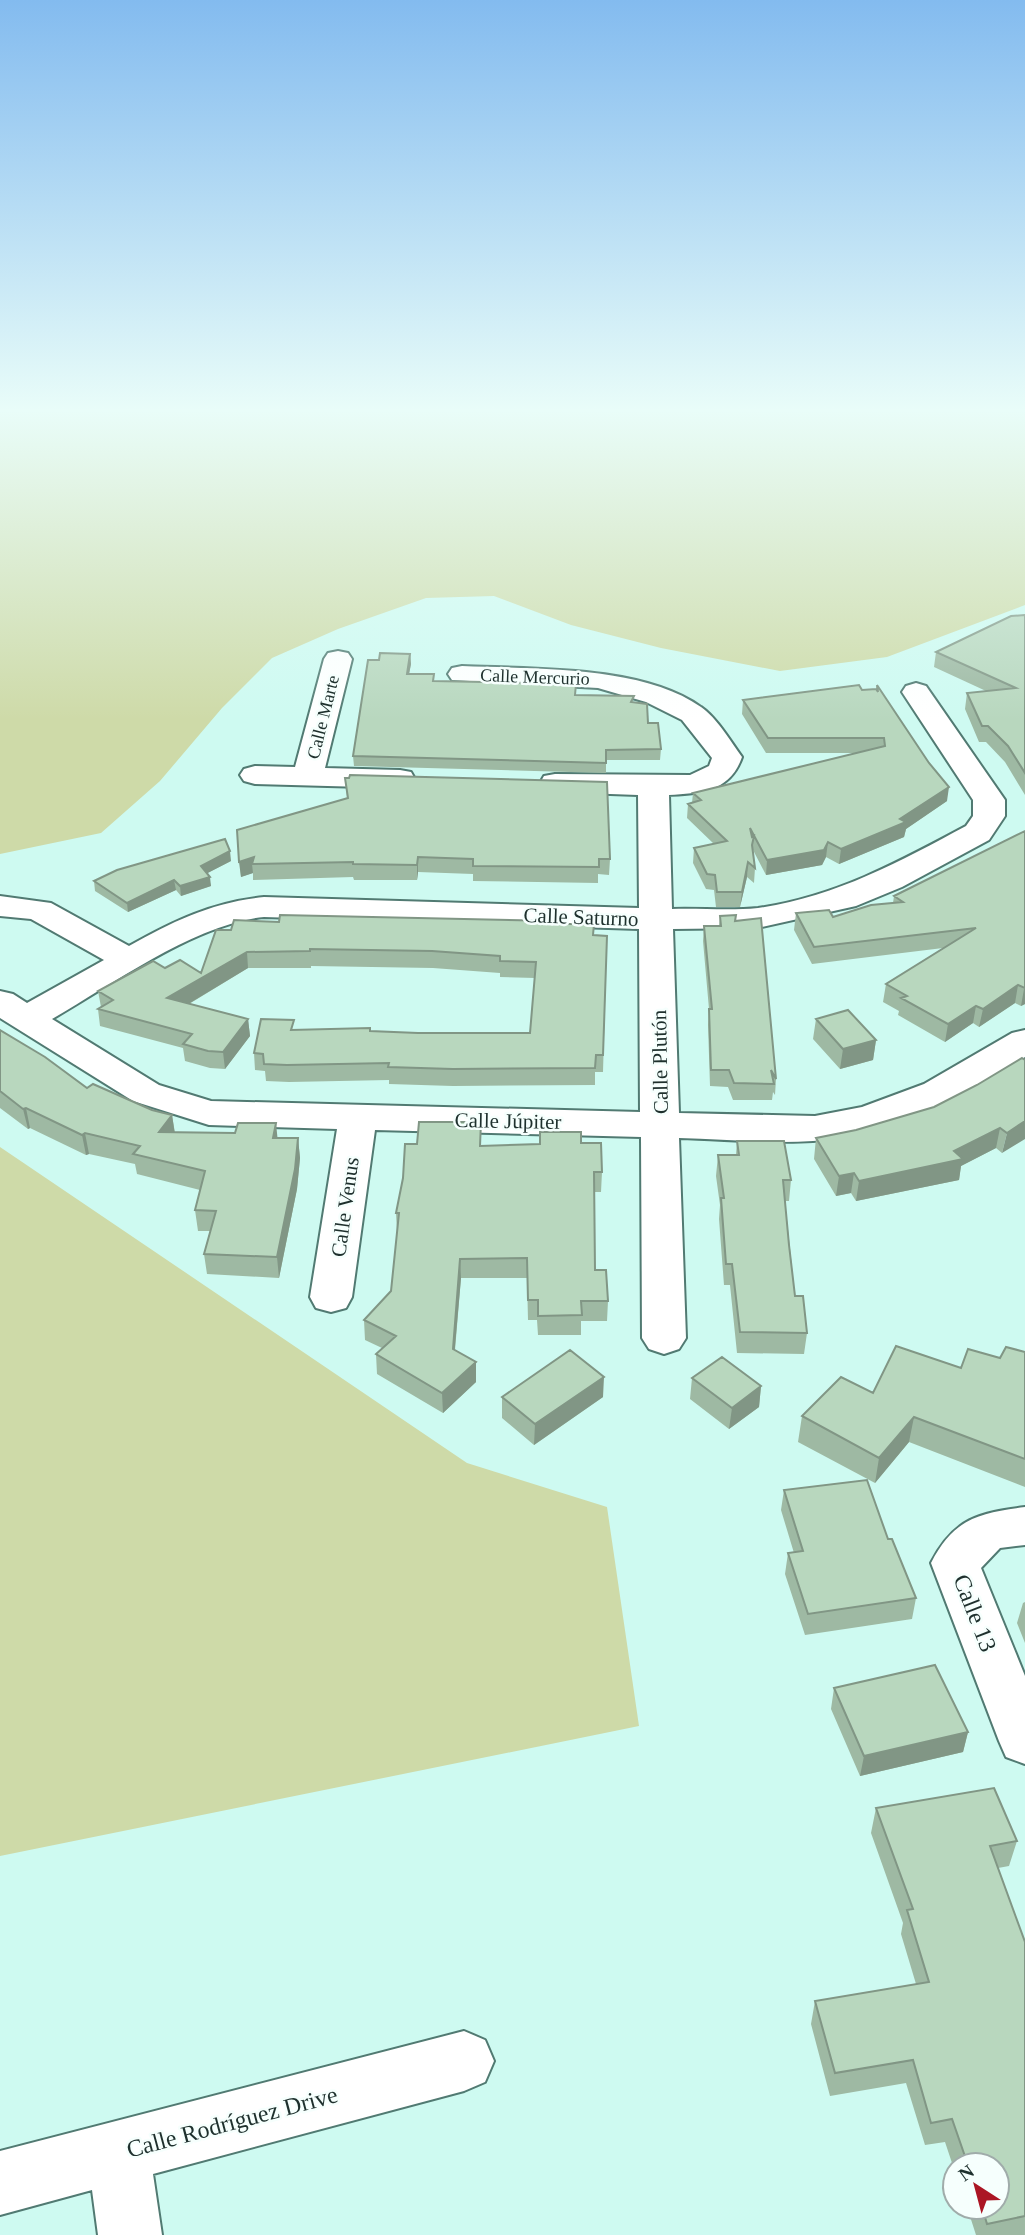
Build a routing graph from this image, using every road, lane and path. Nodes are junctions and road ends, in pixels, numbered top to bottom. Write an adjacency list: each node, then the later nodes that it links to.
1 (338, 659): 5 (street, Calle Marte)
2 (462, 674): 8 (street, Calle Mercurio)
3 (916, 692): 10 (street, Calle Saturno)
4 (255, 775): 5 (street)
5 (308, 776): 6 (street)
6 (432, 780)
7 (529, 783): 8 (street, Calle Mercurio)
8 (653, 786): 10 (street, Calle Plutón)
9 (0, 906): 11 (street)
10 (656, 919): 11 (street, Calle Saturno); 15 (street, Calle Plutón)
11 (129, 960): 12 (street, Calle Saturno)
12 (13, 1010): 14 (street, Calle Júpiter)
13 (1025, 1041): 15 (street, Calle Júpiter)
14 (358, 1117): 15 (street, Calle Júpiter); 16 (street, Calle Venus)
15 (662, 1125): 17 (street, Calle Plutón)
16 (331, 1297)
17 (664, 1338)
18 (1025, 1526): 19 (street, Calle 13)
19 (1025, 1741)
20 (464, 2061): 21 (street, Calle Rodríguez Drive)
21 (119, 2151): 22 (street, Calle Rodríguez Drive); 23 (street)
22 (0, 2183)
23 (130, 2235)

